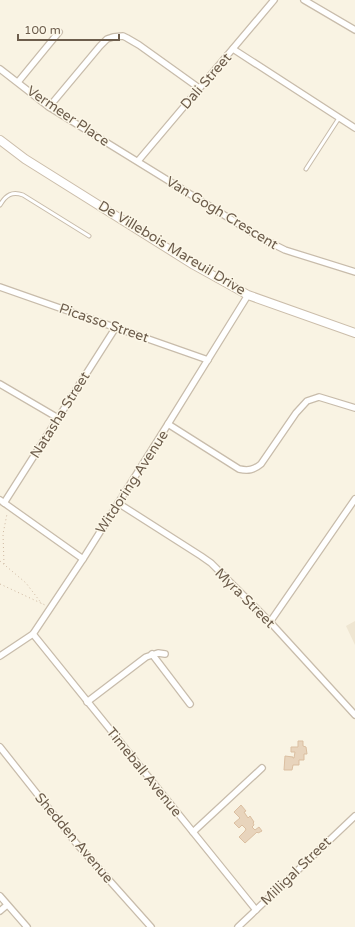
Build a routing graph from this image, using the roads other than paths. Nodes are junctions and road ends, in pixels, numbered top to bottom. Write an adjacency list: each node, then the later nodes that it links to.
1 (274, 0): 5 (street, Dali Street)
2 (304, 0): 3 (street)
3 (355, 30)
4 (59, 32): 7 (street)
5 (233, 49): 8 (street, Dali Street); 10 (street)
6 (0, 69): 7 (street, Vermeer Place)
7 (18, 82): 9 (street, Vermeer Place)
8 (199, 88): 9 (street); 13 (street, Dali Street)
9 (49, 107): 13 (street, Vermeer Place)
10 (338, 118): 11 (street); 14 (lane)
11 (355, 128)
12 (0, 140): 19 (main road, De Villebois Mareuil Drive)
13 (138, 161): 17 (street, Van Gogh Crescent)
14 (306, 169)
15 (0, 205): 16 (lane)
16 (89, 236)
17 (355, 272)
18 (0, 287): 20 (street, Picasso Street)
19 (248, 295): 21 (main road, De Villebois Mareuil Drive); 22 (street, Witdoring Avenue)
20 (116, 327): 22 (street, Picasso Street); 25 (street, Natasha Street)
21 (355, 333)
22 (208, 360): 26 (street, Witdoring Avenue)
23 (0, 384): 25 (street)
24 (355, 408): 26 (street)
25 (58, 418): 28 (street, Natasha Street)
26 (168, 424): 29 (street, Witdoring Avenue)
27 (355, 499): 31 (street)
28 (2, 502): 30 (street)
29 (118, 503): 30 (street, Witdoring Avenue); 31 (street, Myra Street)
30 (83, 559): 32 (street, Witdoring Avenue)
31 (270, 622): 38 (street, Myra Street)
32 (33, 634): 35 (street, Witdoring Avenue); 36 (street, Timeball Avenue)
33 (152, 654): 34 (street); 36 (street); 37 (street)
34 (165, 654)
35 (0, 656)
36 (88, 702): 42 (street, Timeball Avenue)
37 (190, 704)
38 (355, 715)
39 (0, 747): 48 (street, Shedden Avenue)
40 (262, 768): 42 (street)
41 (355, 816): 45 (street, Milligal Street)
42 (193, 832): 45 (street, Timeball Avenue)
43 (0, 896): 44 (street)
44 (7, 905): 46 (street); 47 (street)
45 (256, 910): 49 (street, Milligal Street)
46 (0, 911)
47 (27, 927)
48 (151, 927)
49 (238, 927)

